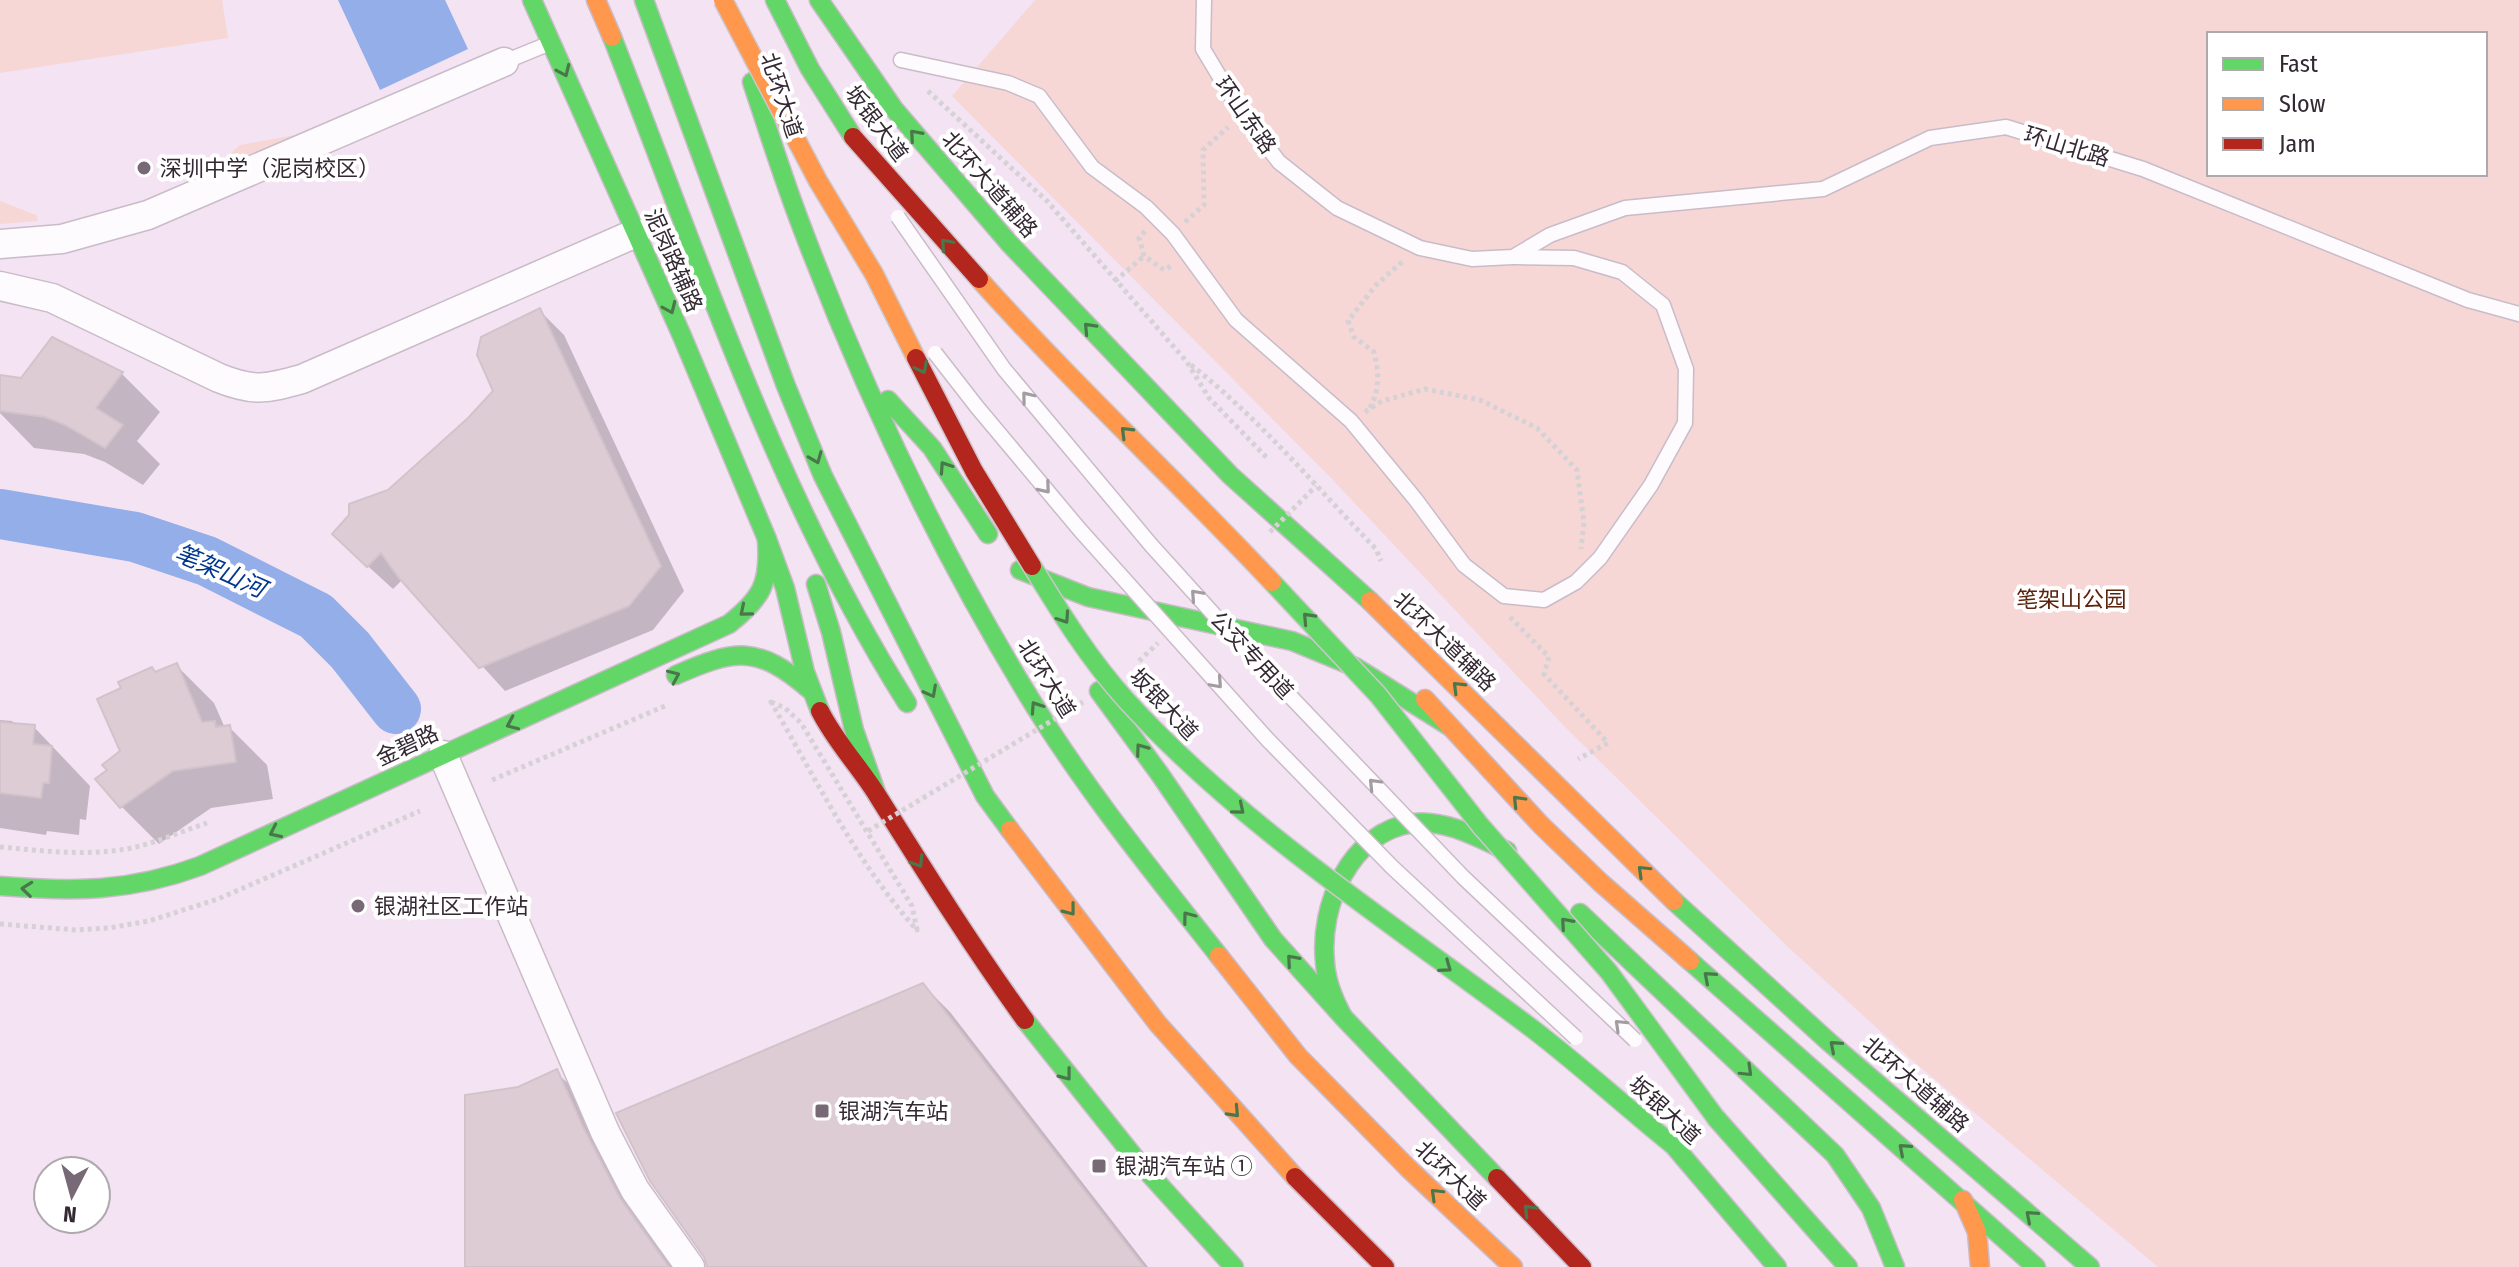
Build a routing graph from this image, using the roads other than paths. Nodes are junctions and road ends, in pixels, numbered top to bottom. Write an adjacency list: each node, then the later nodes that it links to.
1 (532, 0): 8 (main road, 泥岗路辅路)
2 (596, 0): 20 (main road)
3 (644, 0): 33 (main road, one-way to 33)
4 (724, 0): 16 (main road, 坂银大道, bridge); 19 (main road, 北环大道)
5 (775, 0): 11 (main road, 坂银大道)
6 (819, 0): 21 (main road, 北环大道辅路, one-way to 6)
7 (1204, 0): 14 (lane, 环山东路)
8 (551, 43): 10 (lane); 12 (main road, 泥岗路辅路, one-way to 12)
9 (901, 60): 15 (lane)
10 (504, 62): 13 (street)
11 (853, 137): 38 (main road, 坂银大道, one-way to 11, bridge); 38 (lane, 公交专用道, one-way to 11, bridge)
12 (636, 233): 17 (street); 22 (main road, 泥岗路辅路, one-way to 22)
13 (0, 244)
14 (1420, 248): 15 (lane, 环山北路)
15 (1513, 257): 18 (lane, 环山北路)
16 (874, 274): 36 (lane, 公交专用道, one-way to 36, bridge); 39 (main road, 坂银大道, one-way to 39, bridge)
17 (0, 286)
18 (2519, 314)
19 (859, 367): 23 (main road, one-way to 19); 44 (main road, 北环大道, one-way to 19)
20 (790, 486): 28 (main road); 32 (main road)
21 (1260, 505): 24 (main road); 51 (main road, 北环大道辅路, one-way to 21)
22 (767, 541): 27 (main road); 31 (main road, 金碧路, one-way to 31)
23 (1004, 559): 29 (main road); 35 (main road, one-way to 23)
24 (1336, 595)
25 (1402, 673): 29 (main road)
26 (655, 684): 27 (main road, one-way to 27)
27 (809, 689): 32 (main road)
28 (920, 723)
29 (1449, 726): 40 (main road, one-way to 29)
30 (937, 745): 33 (main road)
31 (449, 769): 34 (main road, 金碧路, one-way to 34); 41 (street)
32 (877, 795): 42 (main road, one-way to 42)
33 (985, 796): 43 (main road, one-way to 43)
34 (0, 886)
35 (1344, 1018): 45 (main road, one-way to 35); 48 (main road, one-way to 48)
36 (1583, 1045)
37 (1614, 1077): 39 (lane, bridge)
38 (1716, 1118): 47 (main road, 坂银大道)
39 (1674, 1146): 46 (main road, 坂银大道)
40 (1963, 1200): 49 (main road); 50 (main road)
41 (690, 1267)
42 (1234, 1267)
43 (1385, 1267)
44 (1513, 1267)
45 (1582, 1267)
46 (1777, 1267)
47 (1848, 1267)
48 (1895, 1267)
49 (1980, 1267)
50 (2036, 1267)
51 (2090, 1267)

